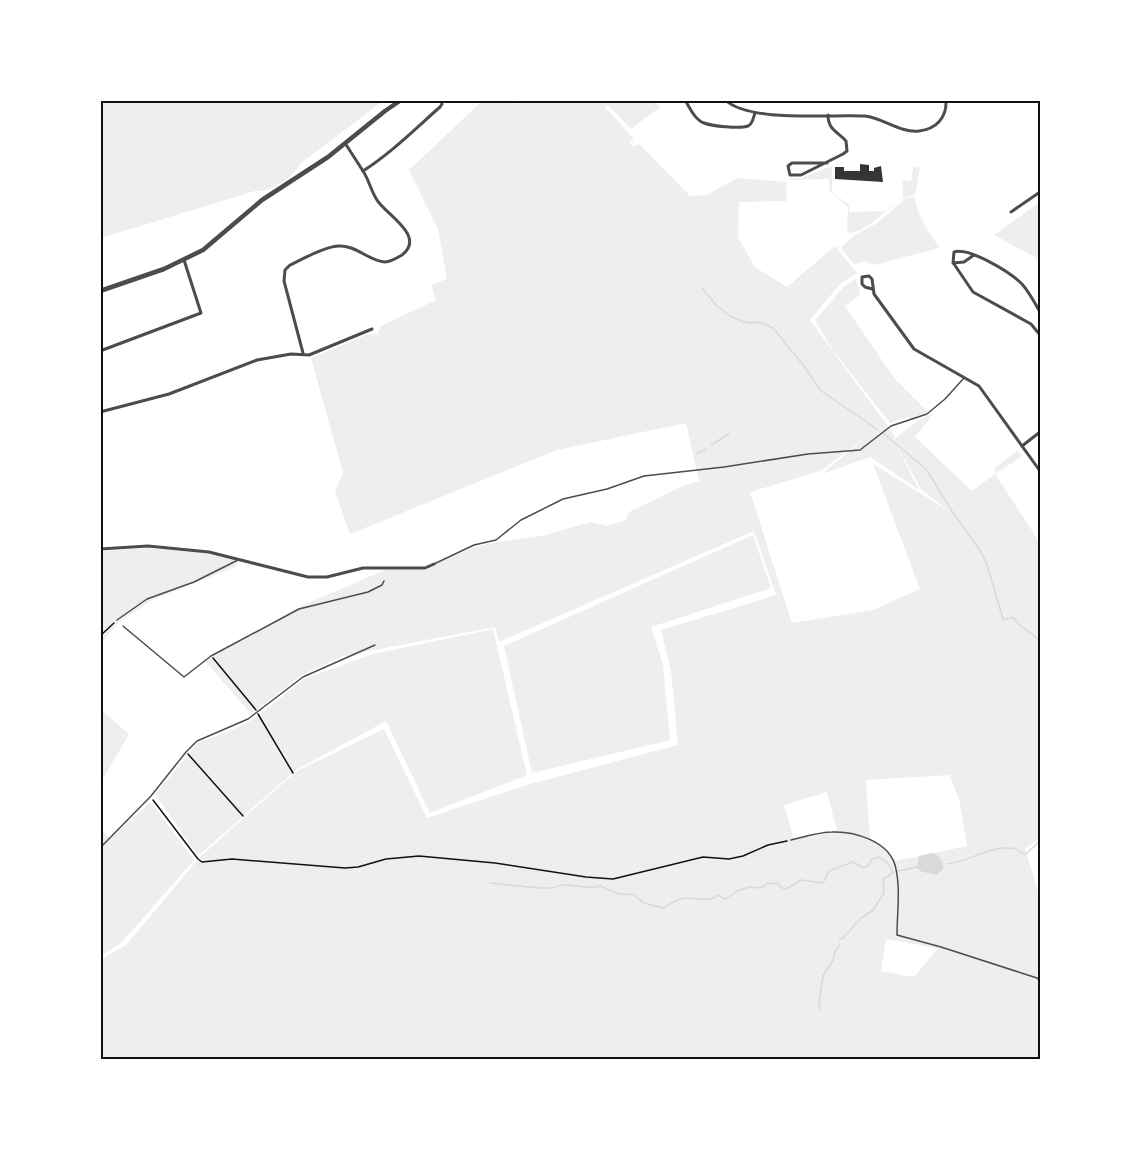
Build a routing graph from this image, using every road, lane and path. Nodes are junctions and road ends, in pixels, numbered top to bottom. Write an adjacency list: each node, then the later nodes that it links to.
1 (401, 100): 8 (street)
2 (441, 100): 10 (street)
3 (685, 100): 6 (street)
4 (724, 100): 6 (street)
5 (946, 100): 7 (street)
6 (755, 113): 7 (street)
7 (828, 116): 9 (street)
8 (345, 143): 10 (street); 14 (street)
9 (826, 163): 9 (street)
10 (363, 171): 22 (street)
11 (1041, 192): 12 (street)
12 (1011, 212)
13 (974, 255): 15 (street); 15 (street); 18 (street)
14 (184, 260): 17 (street); 21 (street)
15 (953, 262): 20 (street)
16 (872, 289): 16 (street); 23 (street)
17 (100, 291)
18 (1041, 312)
19 (372, 329): 22 (street)
20 (1041, 335)
21 (100, 351)
22 (303, 353): 24 (street)
23 (965, 377): 26 (street); 30 (lane)
24 (100, 412)
25 (1041, 432): 26 (street)
26 (1022, 446): 27 (street)
27 (1041, 471)
28 (100, 549): 29 (street)
29 (239, 559): 30 (street); 32 (lane)
30 (434, 564)
31 (384, 581): 33 (lane)
32 (117, 620): 34 (path)
33 (123, 626)
34 (100, 636)
35 (375, 645): 36 (lane)
36 (186, 752): 37 (lane); 38 (path)
37 (151, 796): 39 (path); 40 (lane)
38 (243, 816)
39 (791, 840): 41 (lane)
40 (100, 848)
41 (1041, 981)

